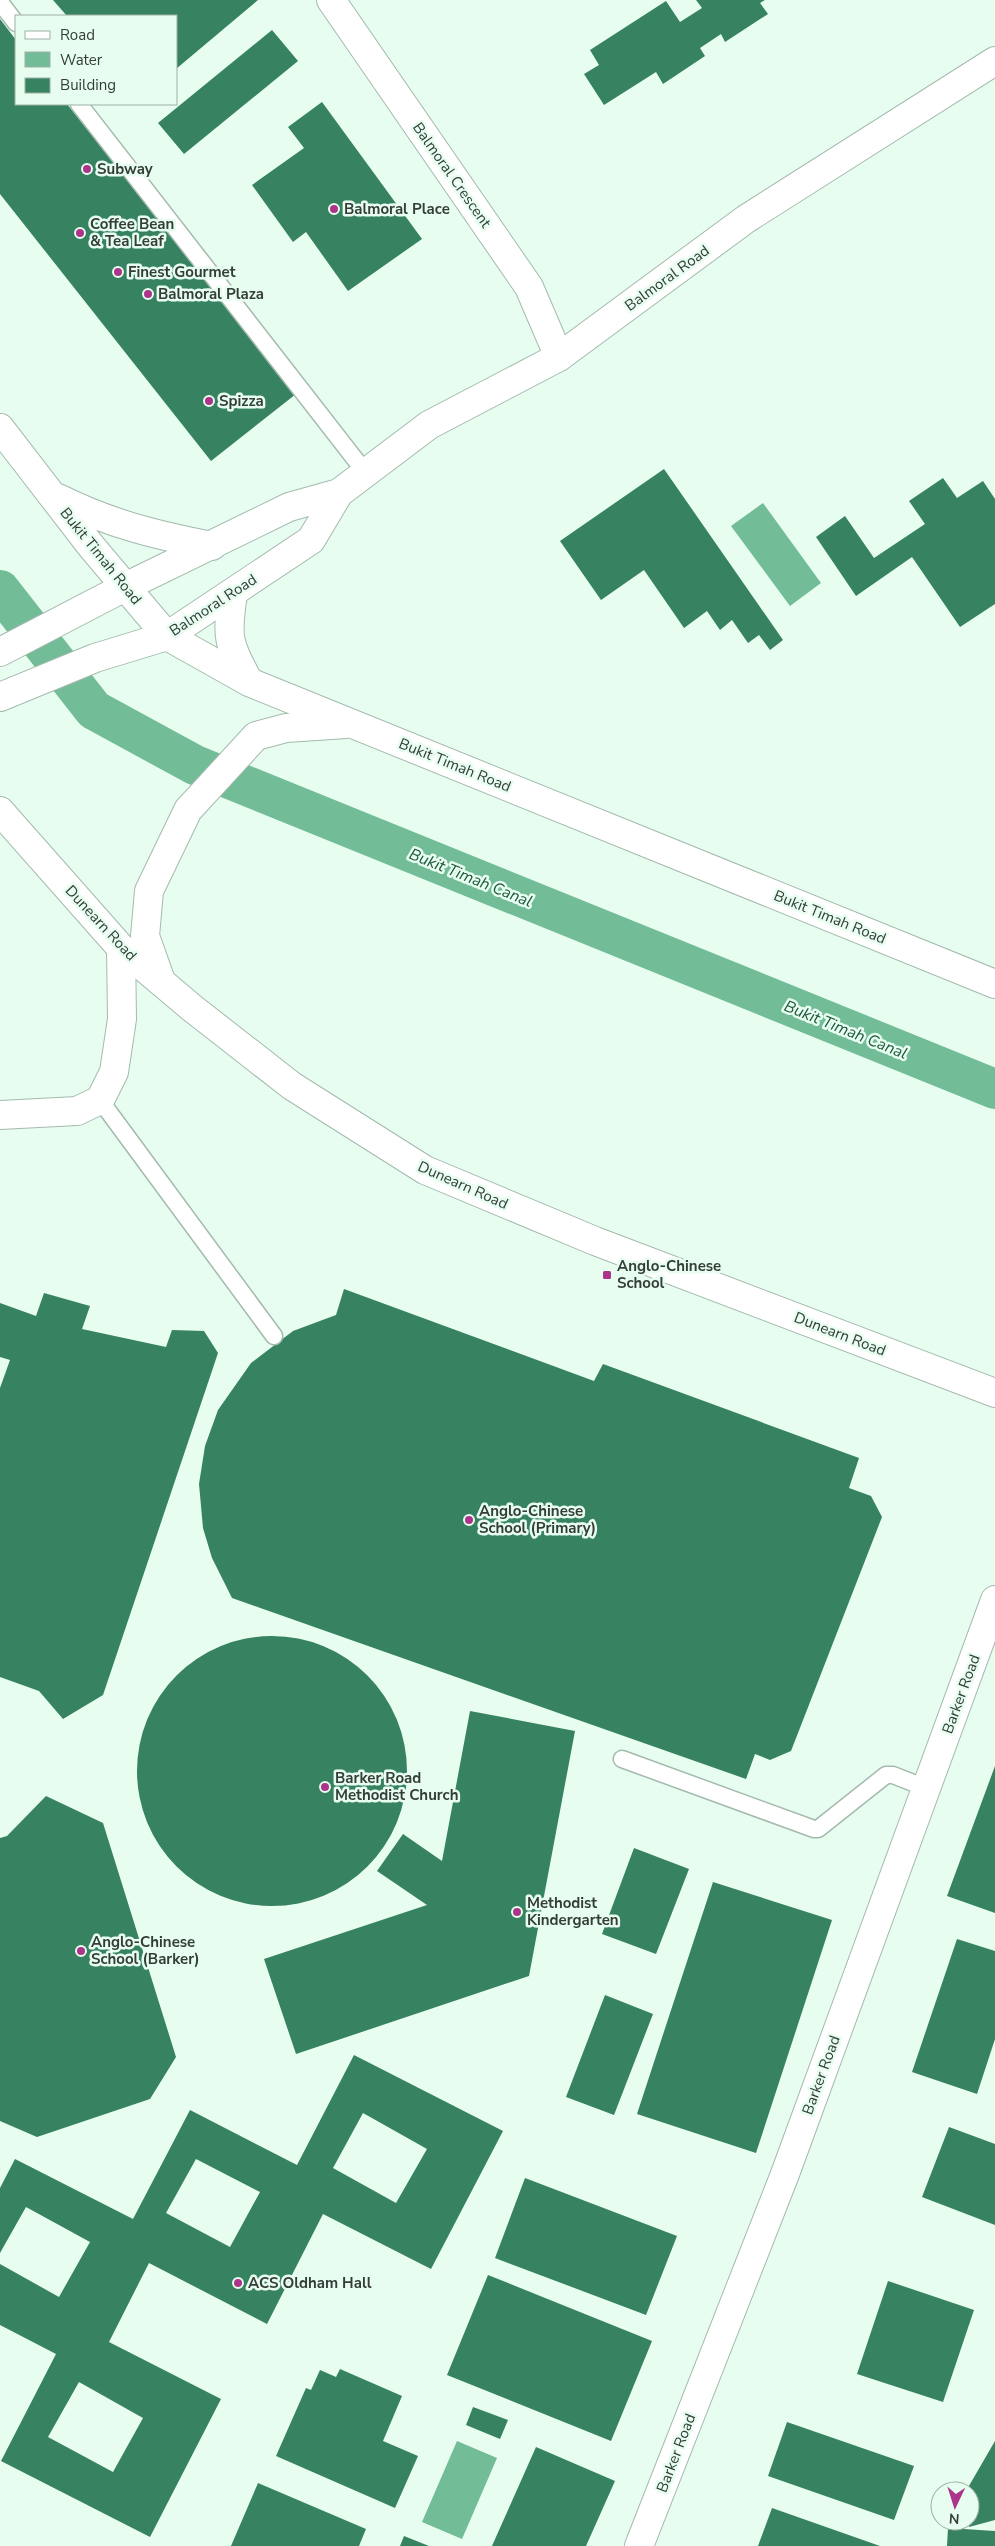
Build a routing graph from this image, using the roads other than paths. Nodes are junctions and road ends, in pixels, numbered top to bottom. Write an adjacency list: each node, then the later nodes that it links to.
1 (331, 0): 6 (main road, Balmoral Crescent)
2 (0, 2): 3 (lane)
3 (15, 22)
4 (995, 62): 6 (main road, Balmoral Road)
5 (80, 105): 8 (lane)
6 (559, 357): 8 (main road, Balmoral Road)
7 (0, 428): 10 (main road, Bukit Timah Road)
8 (365, 472): 9 (main road, Balmoral Road)
9 (339, 493): 11 (main road, Balmoral Road); 13 (main road, Balmoral Road)
10 (50, 494): 11 (main road); 12 (main road, Bukit Timah Road)
11 (212, 546): 12 (main road, Balmoral Road)
12 (125, 587): 14 (main road, Bukit Timah Road); 15 (main road, Balmoral Road)
13 (233, 594): 14 (main road, Balmoral Road); 16 (main road)
14 (167, 636): 16 (main road, Bukit Timah Road); 17 (main road, Balmoral Road)
15 (0, 652)
16 (249, 682): 18 (main road, Bukit Timah Road)
17 (0, 697)
18 (352, 724): 21 (main road); 22 (main road, Bukit Timah Road)
19 (0, 811): 20 (main road, Dunearn Road)
20 (121, 948): 21 (main road, Dunearn Road); 23 (main road)
21 (162, 983): 26 (main road, Dunearn Road)
22 (995, 984)
23 (100, 1100): 24 (main road); 25 (lane)
24 (0, 1115)
25 (274, 1336)
26 (995, 1393)
27 (995, 1600): 29 (main road, Barker Road)
28 (622, 1759): 29 (lane)
29 (926, 1788): 30 (main road, Barker Road)
30 (640, 2546)

